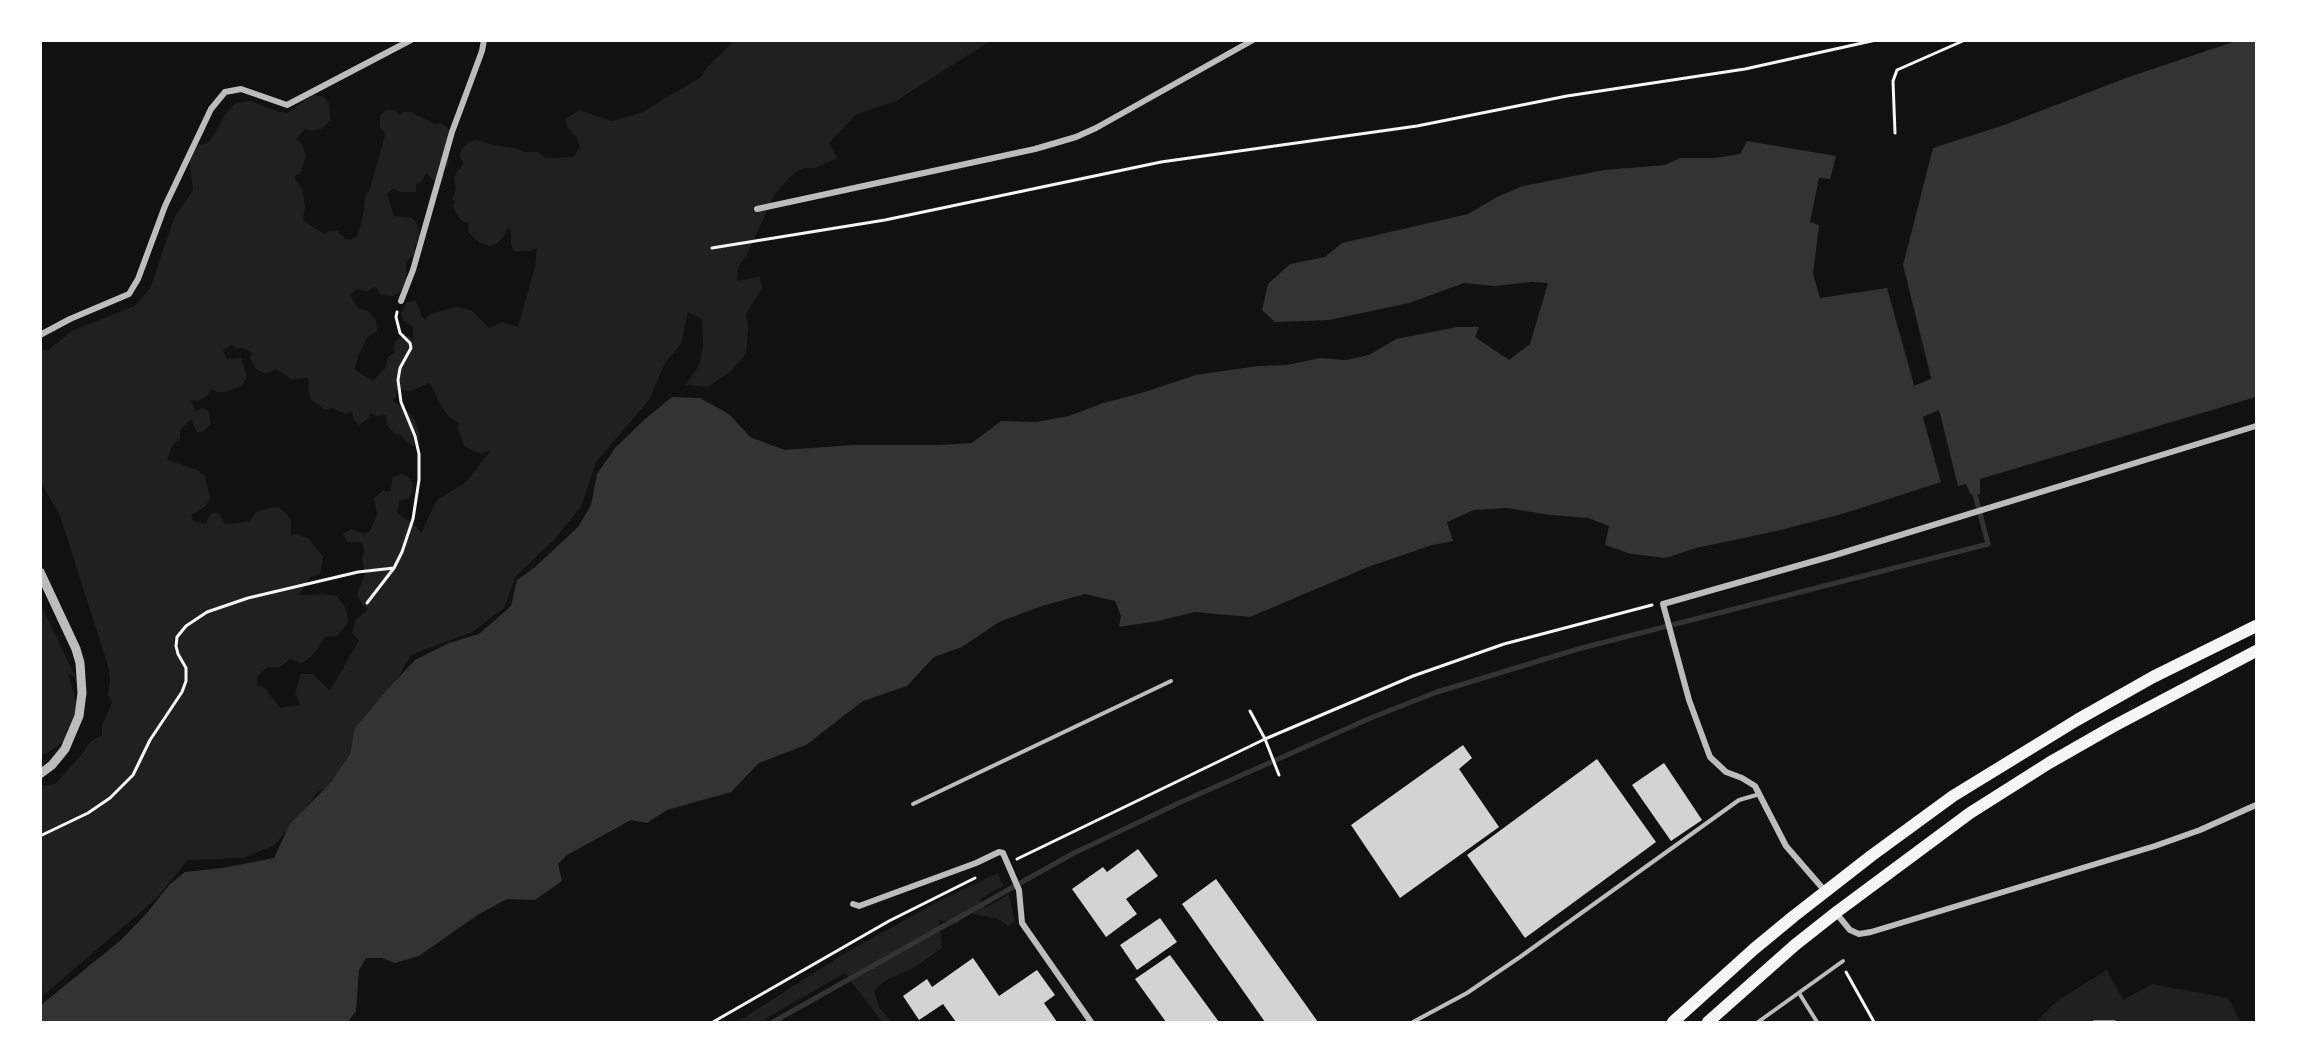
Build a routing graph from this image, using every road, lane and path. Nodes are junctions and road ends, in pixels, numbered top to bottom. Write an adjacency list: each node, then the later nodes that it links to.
1 (411, 40): 10 (street)
2 (484, 40): 9 (street)
3 (1253, 40): 7 (street)
4 (1876, 40): 8 (path)
5 (1965, 40): 6 (path)
6 (1895, 133)
7 (758, 208)
8 (712, 248)
9 (401, 301): 12 (path)
10 (40, 335)
11 (2256, 426): 15 (street)
12 (394, 568): 14 (path); 26 (path)
13 (40, 572): 21 (street)
14 (367, 603)
15 (1663, 604): 20 (path); 23 (street)
16 (2256, 626): 29 (main road)
17 (2256, 651): 31 (main road)
18 (1171, 681): 24 (lane)
19 (1250, 711): 20 (path)
20 (1265, 739): 22 (path); 27 (path)
21 (40, 774)
22 (1279, 774)
23 (1761, 794): 29 (street); 36 (lane)
24 (913, 804)
25 (2256, 805): 31 (street)
26 (40, 836)
27 (1008, 863): 30 (street); 35 (street)
28 (978, 876): 34 (path)
29 (1826, 892): 37 (main road)
30 (853, 904)
31 (1836, 913): 38 (main road)
32 (1843, 961): 33 (lane); 41 (path)
33 (1799, 993): 39 (lane); 40 (lane)
34 (713, 1023)
35 (1091, 1023)
36 (1413, 1023)
37 (1673, 1023)
38 (1708, 1023)
39 (1758, 1023)
40 (1817, 1023)
41 (1874, 1023)
42 (2094, 1023): 43 (path)
43 (2115, 1023)

